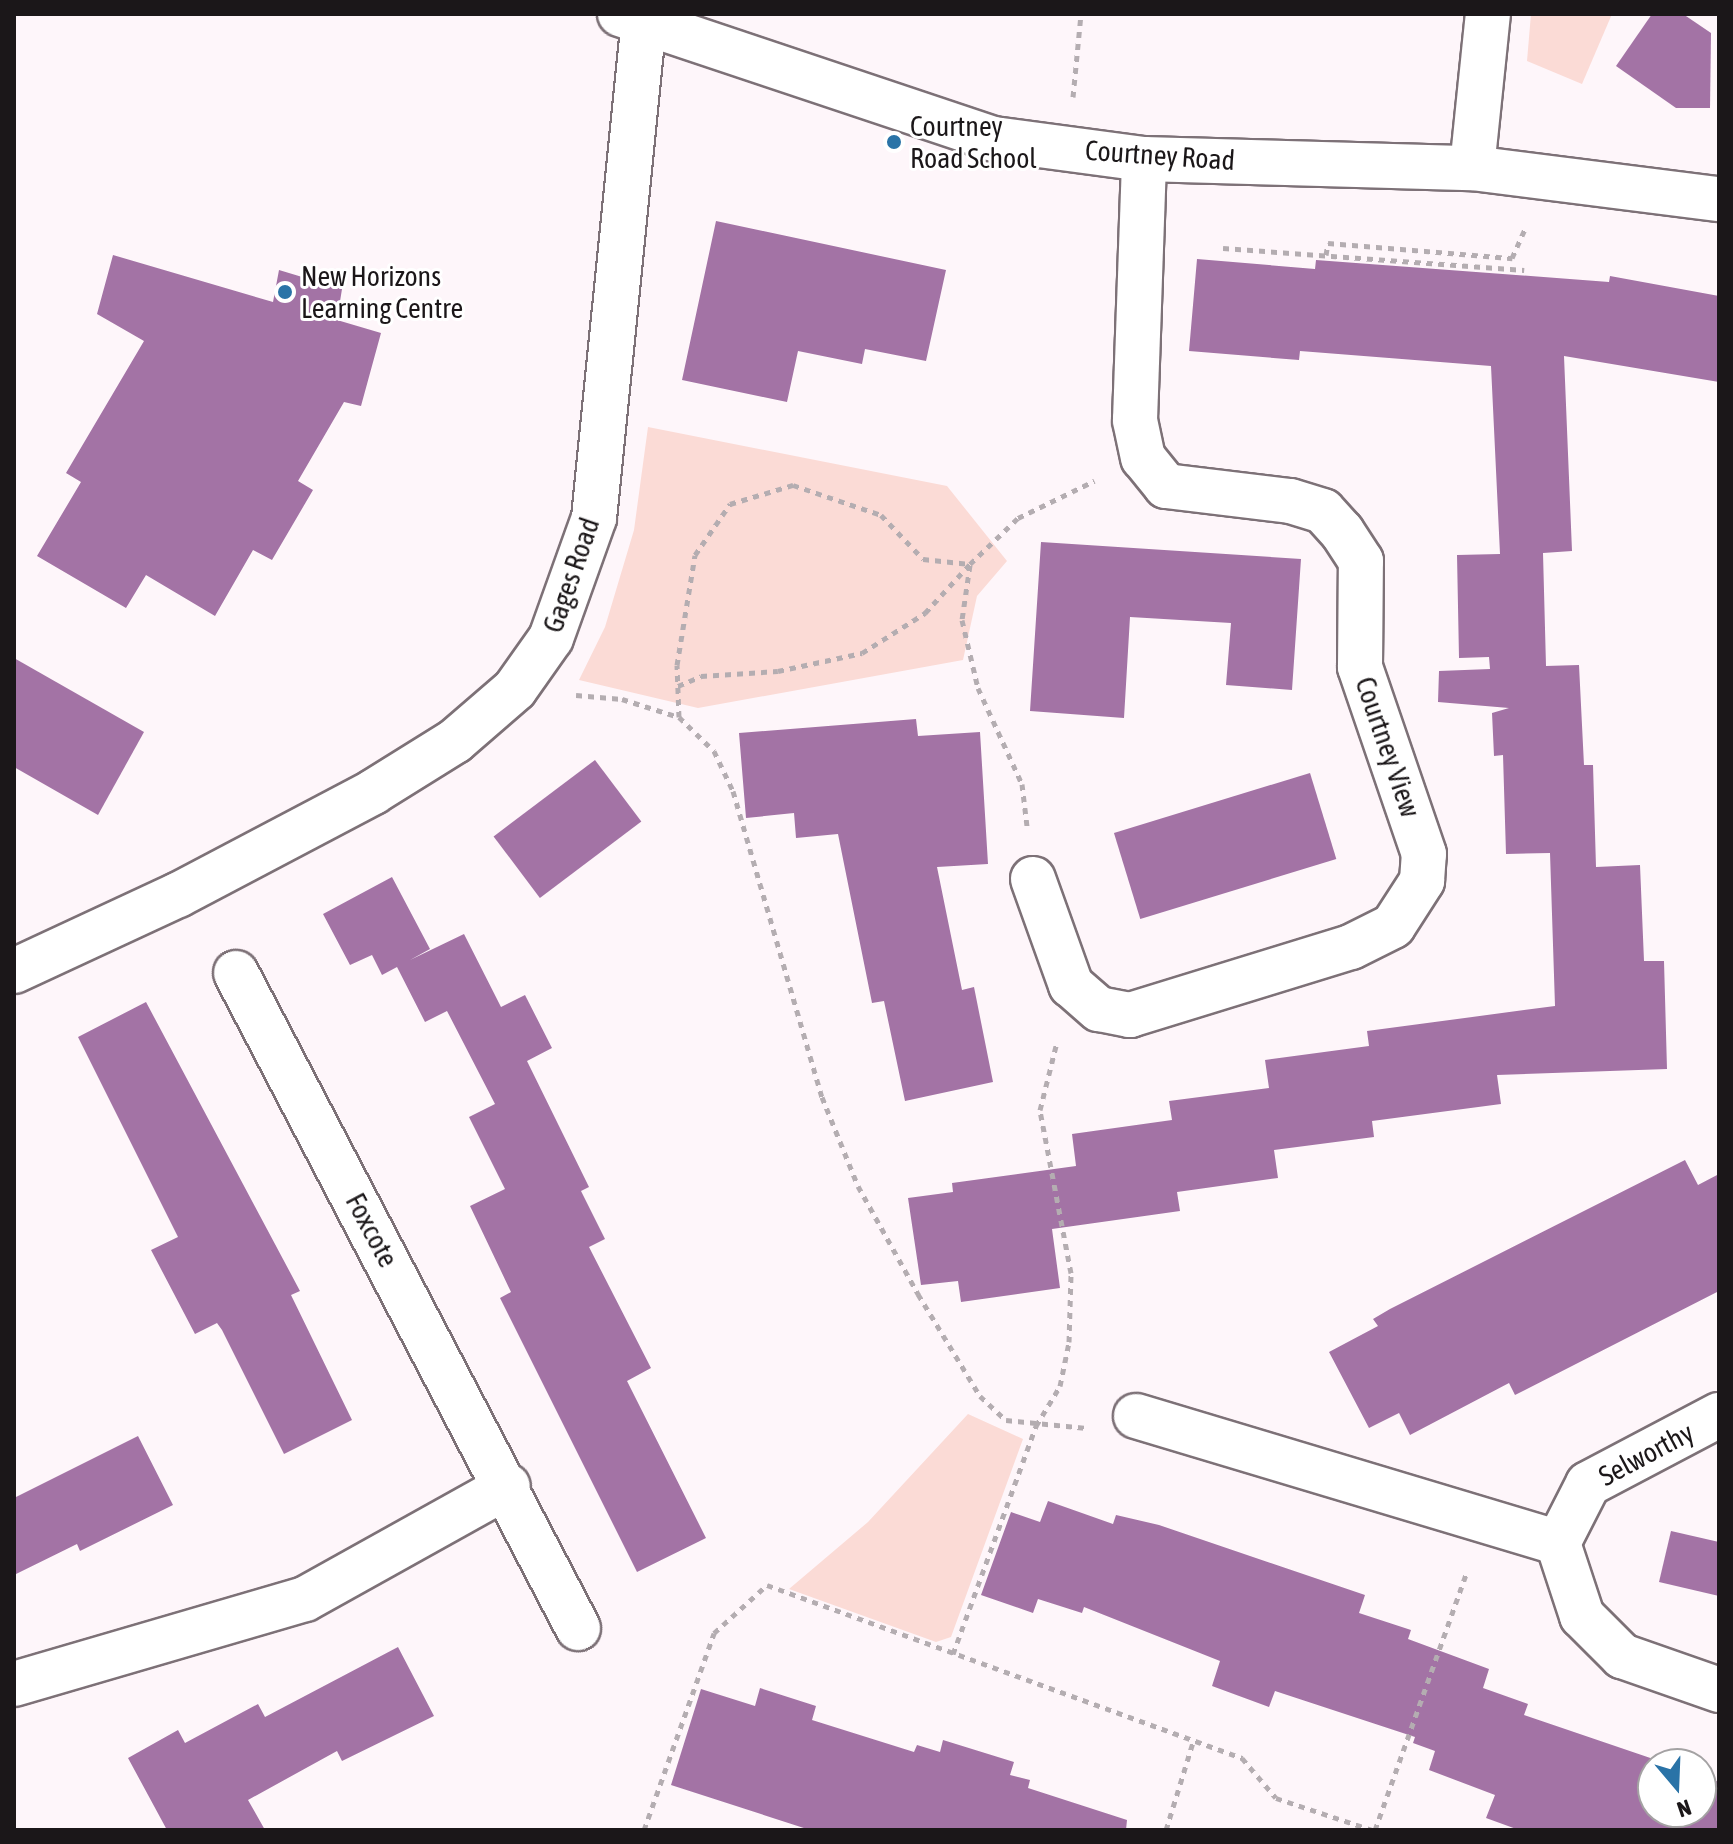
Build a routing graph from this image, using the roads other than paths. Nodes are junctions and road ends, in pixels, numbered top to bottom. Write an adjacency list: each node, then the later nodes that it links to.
1 (1488, 14): 4 (street)
2 (632, 17): 3 (street, Courtney Road); 7 (street, Gages Road)
3 (1144, 159): 4 (street, Courtney Road); 6 (street, Courtney View)
4 (1472, 168): 5 (street, Courtney Road)
5 (1719, 199)
6 (1033, 879)
7 (14, 971)
8 (236, 973): 11 (street, Foxcote)
9 (1719, 1415): 12 (street, Selworthy)
10 (1136, 1416): 12 (street)
11 (508, 1486): 13 (street, Foxcote); 14 (street)
12 (1558, 1543): 15 (street)
13 (578, 1628)
14 (14, 1684)
15 (1719, 1690)

